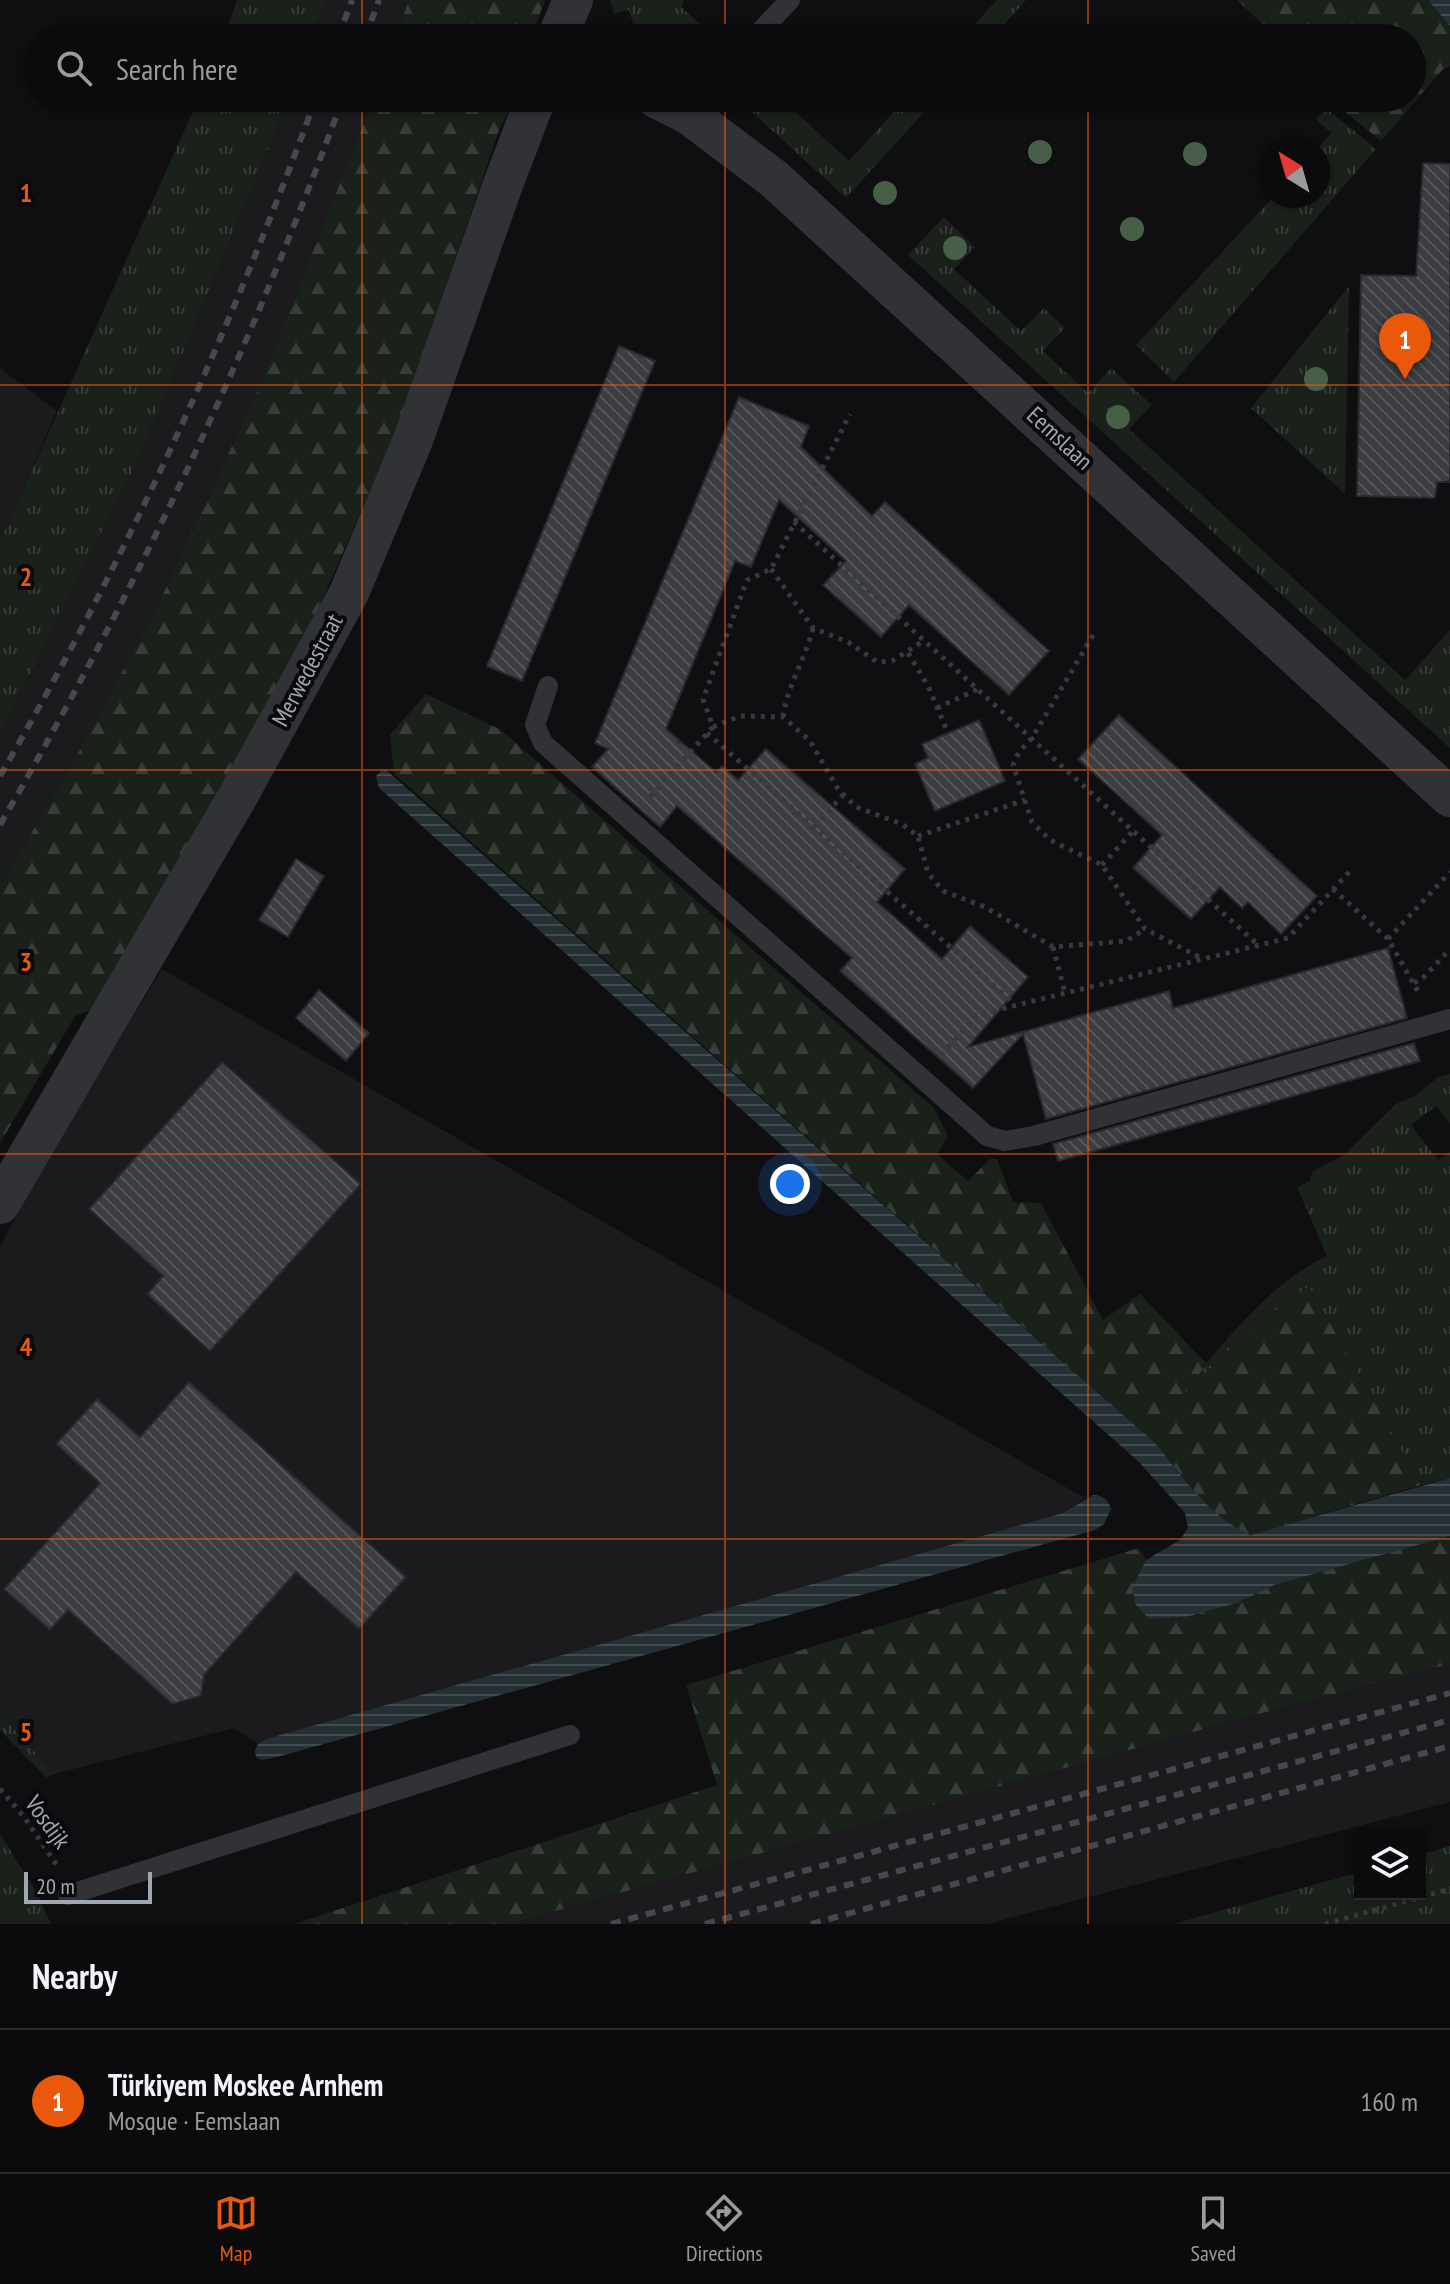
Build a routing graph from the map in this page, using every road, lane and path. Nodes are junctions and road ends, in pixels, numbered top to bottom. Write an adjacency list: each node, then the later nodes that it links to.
1 (573, 0): 3 (street)
2 (790, 0): 4 (lane)
3 (563, 24)
4 (767, 24)
5 (531, 112): 44 (street, Merwedestraat)
6 (684, 112): 23 (street, Eemslaan)
7 (850, 414): 8 (path)
8 (794, 522): 9 (path); 12 (path)
9 (771, 569): 10 (path); 18 (path)
10 (813, 628): 13 (path); 17 (path)
11 (1093, 635): 21 (path)
12 (925, 640): 13 (path); 15 (path)
13 (908, 653): 16 (path)
14 (548, 686): 25 (lane)
15 (978, 689): 16 (path); 21 (path)
16 (937, 708): 20 (path)
17 (783, 717): 18 (path); 22 (path)
18 (713, 727): 19 (path)
19 (707, 733): 25 (path); 26 (path)
20 (948, 733)
21 (1032, 738): 24 (path); 27 (path)
22 (844, 794): 26 (path); 28 (path)
23 (1450, 797)
24 (1025, 800): 28 (path); 29 (path)
25 (630, 820): 43 (lane)
26 (814, 827): 41 (path)
27 (1133, 831): 29 (path); 35 (path)
28 (918, 836): 36 (path)
29 (1102, 865): 33 (path)
30 (1351, 870): 32 (path)
31 (1450, 872): 34 (path)
32 (1333, 889): 34 (path); 35 (path)
33 (1145, 929): 36 (path); 38 (path)
34 (1388, 939): 39 (path)
35 (1258, 945): 38 (path)
36 (1053, 947): 40 (path)
37 (1450, 949): 39 (path)
38 (1203, 959): 40 (path)
39 (1414, 983): 42 (path)
40 (1065, 993): 41 (path)
41 (1016, 1005): 43 (path)
42 (1440, 1022): 43 (lane)
43 (921, 1077)
44 (0, 1204)
45 (570, 1735): 48 (lane)
46 (0, 1789): 48 (path, Vosdijk)
47 (1450, 1889): 49 (path)
48 (68, 1895)
49 (1325, 1924)

